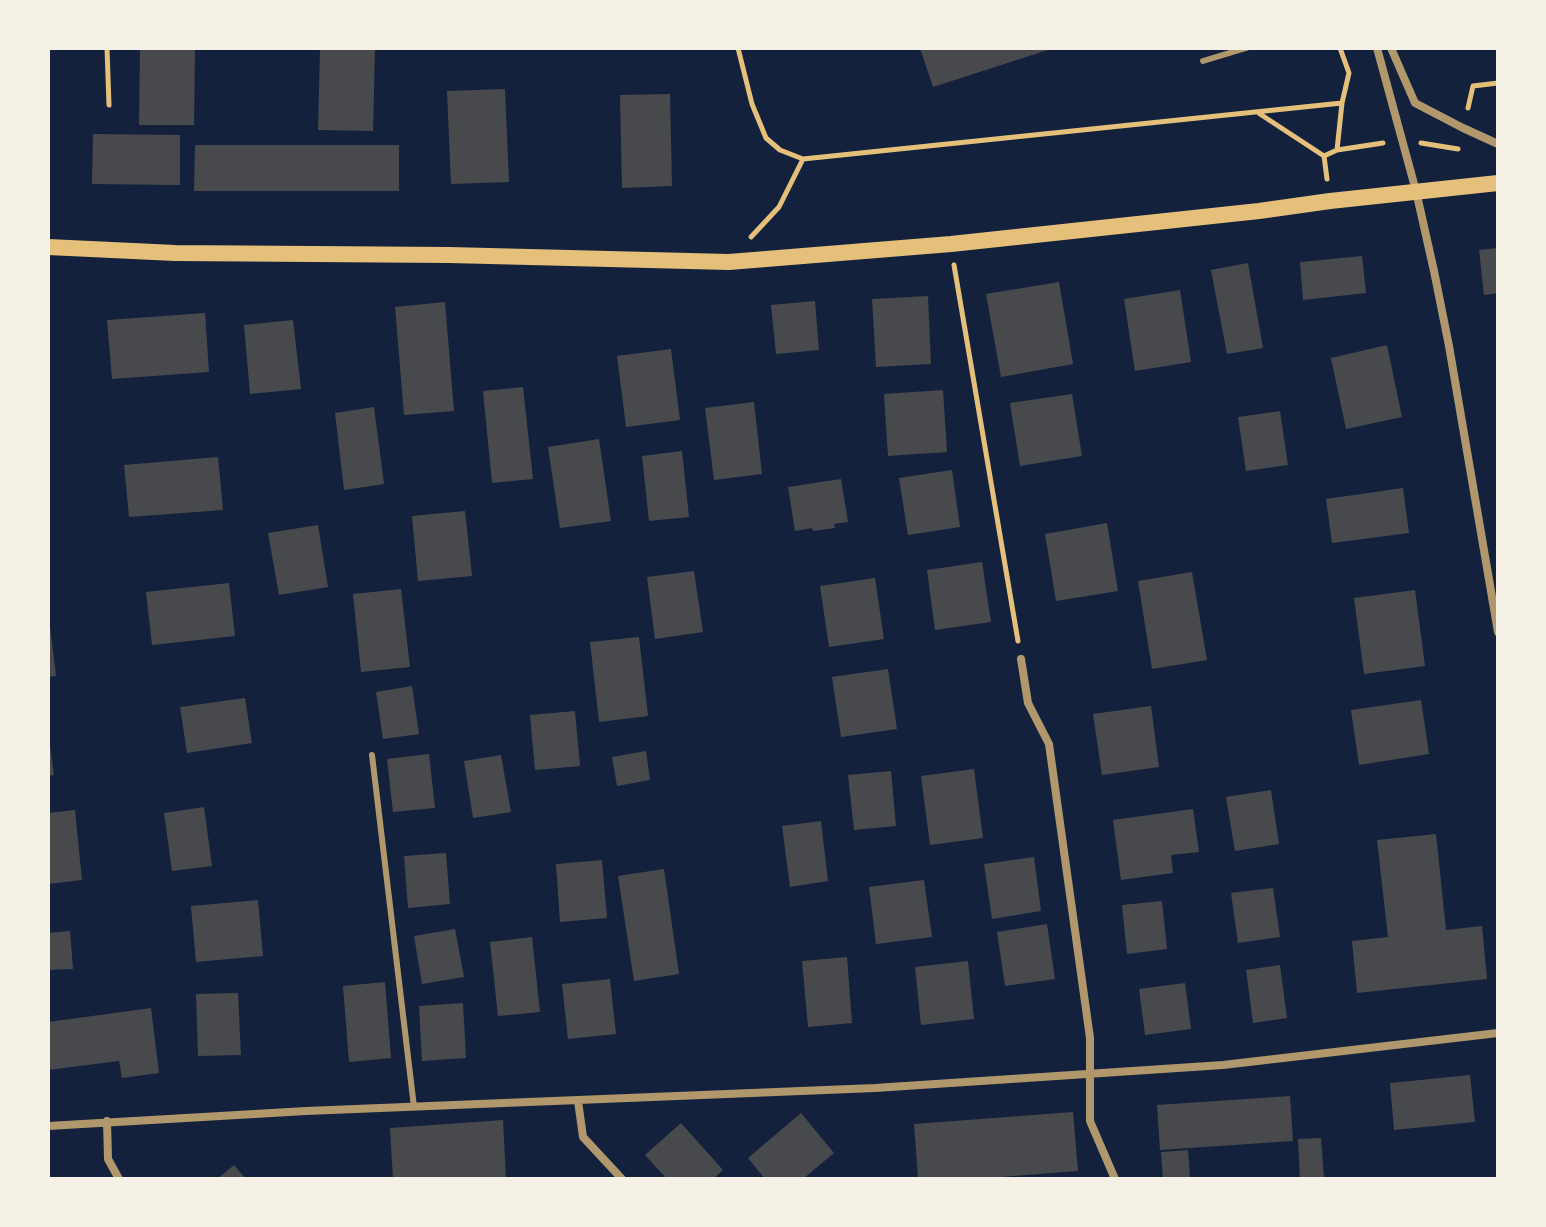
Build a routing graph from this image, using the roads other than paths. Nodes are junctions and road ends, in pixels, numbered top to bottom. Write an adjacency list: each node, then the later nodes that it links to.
1 (1246, 48): 4 (lane)
2 (1377, 48): 7 (street)
3 (1391, 48): 5 (street)
4 (1203, 61)
5 (1498, 144)
6 (1498, 183): 7 (main road)
7 (1416, 191): 8 (main road); 9 (street)
8 (48, 247)
9 (1498, 632)
10 (1021, 659): 13 (street)
11 (372, 755): 15 (lane)
12 (1498, 1033): 13 (street)
13 (1090, 1074): 14 (street); 20 (street)
14 (578, 1101): 15 (street); 19 (street)
15 (414, 1107): 16 (street)
16 (107, 1121): 17 (street); 18 (street)
17 (48, 1126)
18 (119, 1179)
19 (622, 1179)
20 (1115, 1179)

